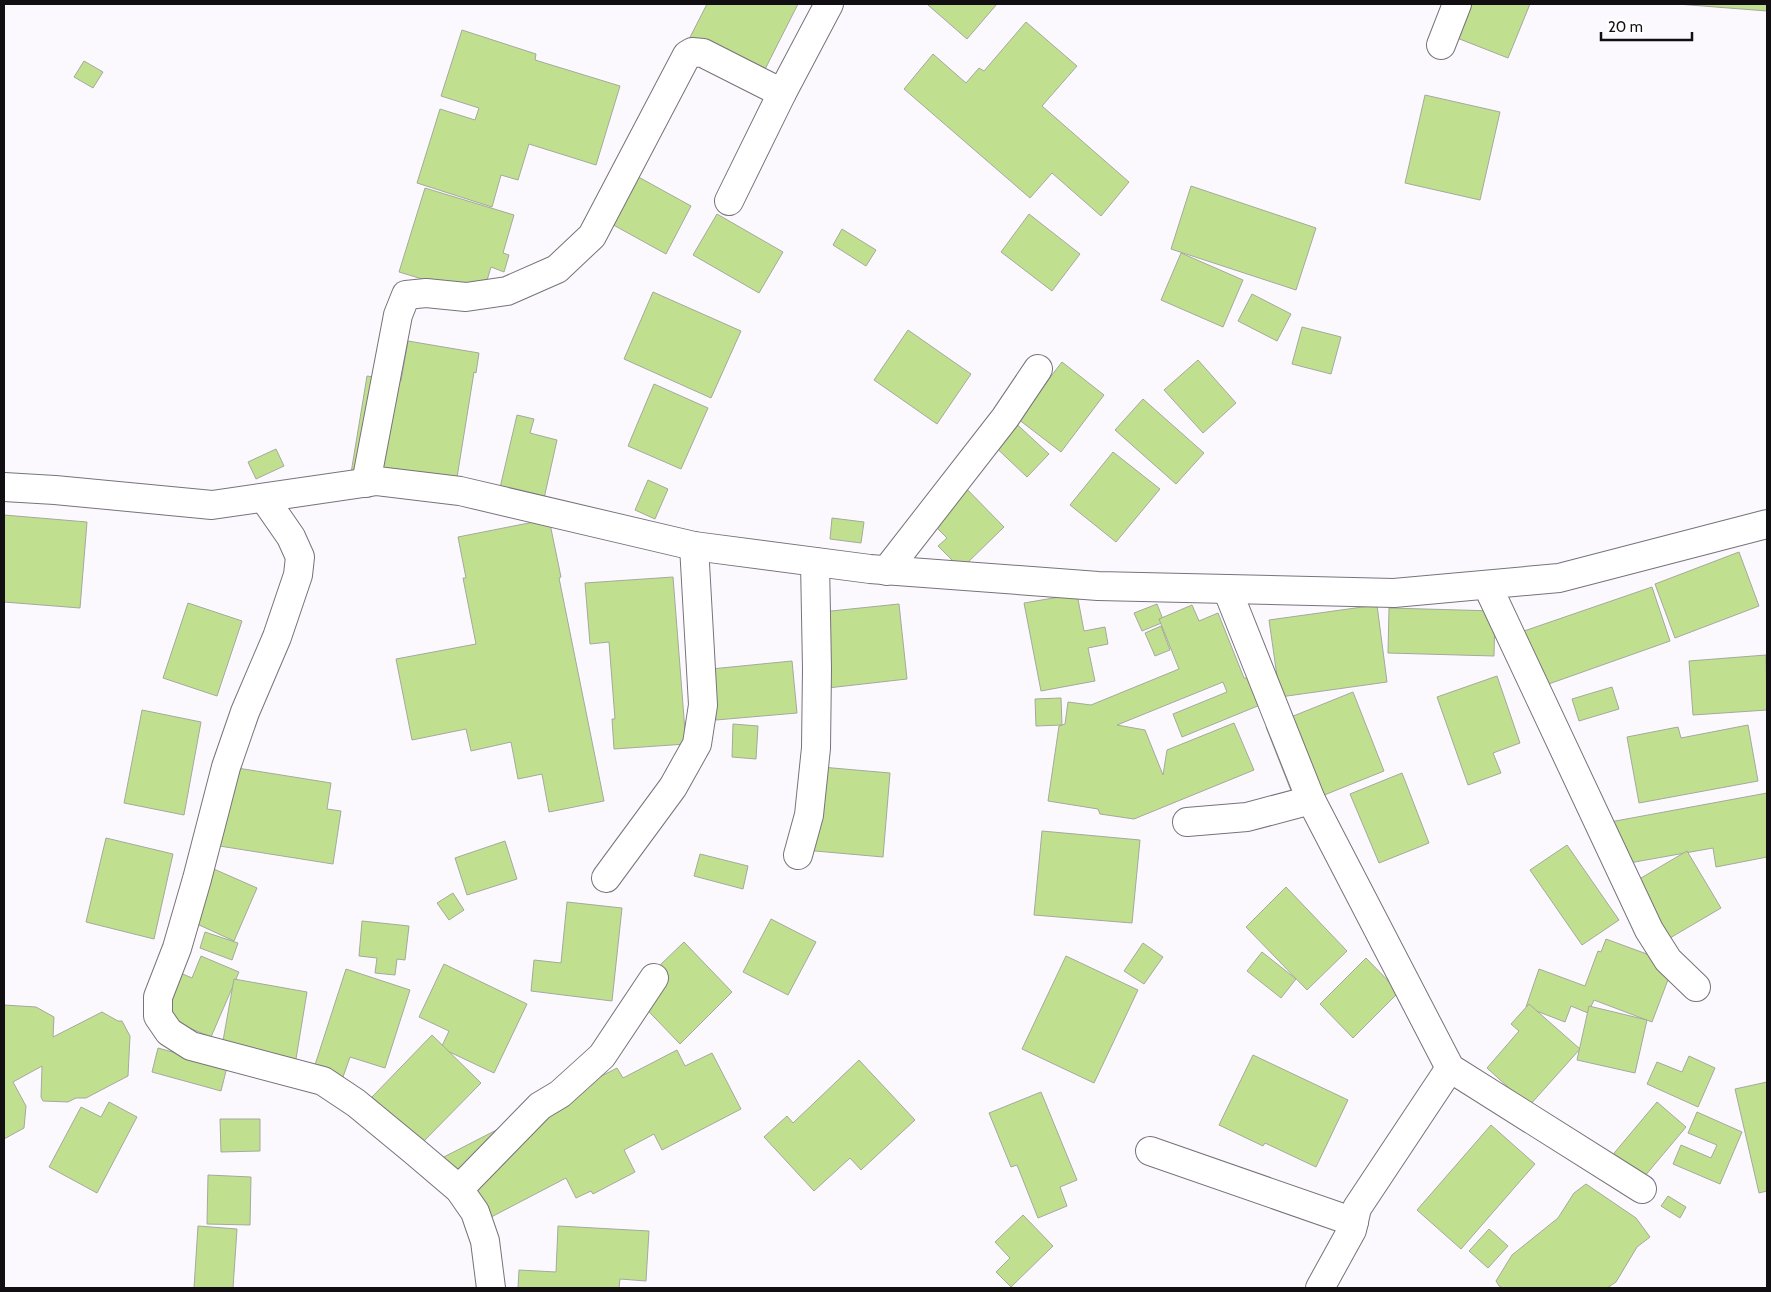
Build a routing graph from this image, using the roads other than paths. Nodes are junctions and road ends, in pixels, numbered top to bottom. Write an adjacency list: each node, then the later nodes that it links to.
1 (829, 4): 4 (street)
2 (1457, 4): 3 (street)
3 (1441, 45)
4 (782, 93): 5 (street); 7 (street)
5 (730, 201)
6 (1038, 369): 13 (street)
7 (366, 483): 9 (street); 11 (street)
8 (4, 487): 9 (street)
9 (264, 498): 24 (street)
10 (1767, 525): 14 (street)
11 (694, 546): 12 (street); 19 (street)
12 (816, 562): 13 (street); 18 (street)
13 (886, 571): 15 (street)
14 (1487, 585): 15 (street); 21 (street)
15 (1227, 590): 16 (street)
16 (1311, 800): 17 (street); 22 (street)
17 (1187, 822)
18 (798, 856)
19 (606, 878)
20 (654, 978): 24 (street)
21 (1696, 987)
22 (1450, 1068): 25 (street); 26 (street)
23 (1150, 1151): 26 (street)
24 (458, 1189): 27 (street)
25 (1642, 1189)
26 (1354, 1222): 28 (street)
27 (492, 1288)
28 (1320, 1288)

